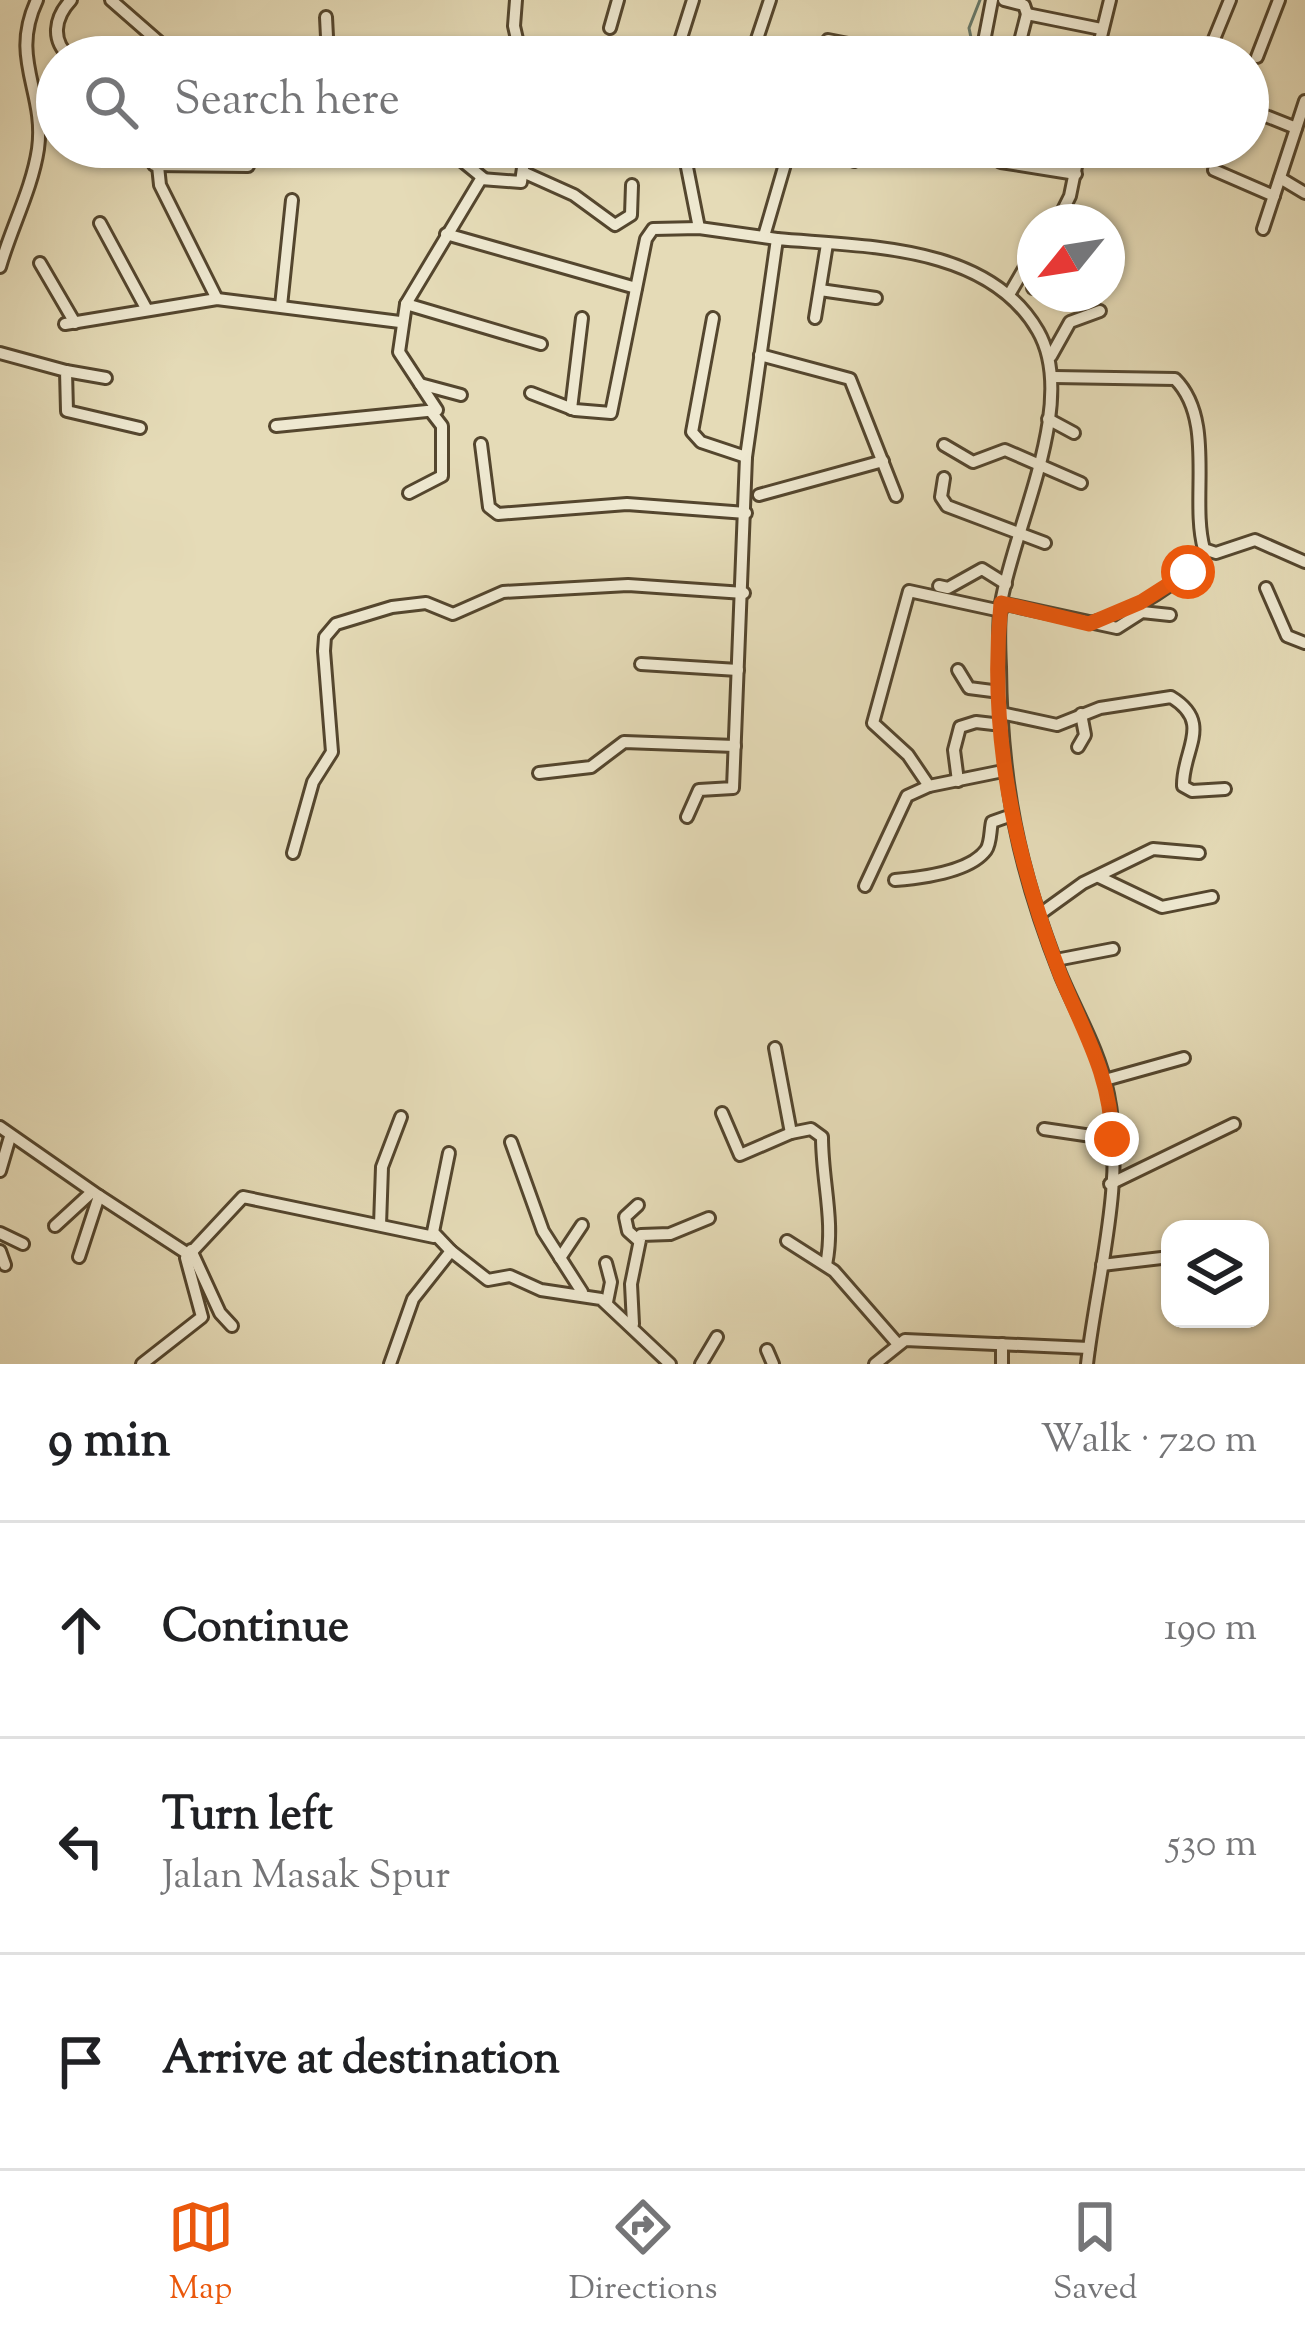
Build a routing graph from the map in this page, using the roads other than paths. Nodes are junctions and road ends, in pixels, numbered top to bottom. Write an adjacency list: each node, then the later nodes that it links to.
1 (37, 0): 29 (street)
2 (71, 0): 17 (street)
3 (112, 0): 18 (street)
4 (516, 0): 20 (street)
5 (618, 0): 15 (street)
6 (693, 0): 21 (street)
7 (770, 0): 22 (street)
8 (992, 0): 23 (street)
9 (1004, 0): 13 (street)
10 (1110, 0): 16 (street)
11 (1230, 0): 26 (street)
12 (1279, 0): 27 (street)
13 (1028, 14): 16 (street); 24 (street)
14 (326, 17): 19 (street)
15 (610, 28)
16 (1101, 29): 25 (street)
17 (56, 36)
18 (152, 36)
19 (327, 36)
20 (519, 36)
21 (682, 36)
22 (758, 36)
23 (985, 36)
24 (1022, 36)
25 (1100, 36)
26 (1215, 36)
27 (1265, 36)
28 (1305, 102): 31 (street)
29 (36, 112)
30 (1269, 117): 31 (street)
31 (1296, 128): 44 (street)
32 (36, 154): 59 (street)
33 (156, 168): 65 (street)
34 (471, 168): 43 (street)
35 (525, 168): 41 (street)
36 (687, 168): 52 (street)
37 (783, 168): 56 (street)
38 (1035, 168): 42 (street)
39 (1077, 168): 42 (street)
40 (1214, 170): 47 (street)
41 (525, 172): 43 (street); 50 (street)
42 (1076, 174): 49 (street)
43 (483, 178): 55 (street)
44 (1280, 178): 46 (street); 47 (street)
45 (632, 184): 50 (street)
46 (1305, 193)
47 (1274, 196): 54 (street)
48 (292, 200): 67 (street)
49 (1064, 204)
50 (631, 215): 53 (street)
51 (100, 223): 68 (street)
52 (699, 228): 53 (street); 56 (street)
53 (653, 230): 61 (street)
54 (1263, 230)
55 (446, 234): 61 (street); 66 (street)
56 (771, 238): 57 (street); 76 (street)
57 (827, 244): 62 (street); 63 (street)
58 (40, 263): 68 (street)
59 (0, 267)
60 (1017, 281): 63 (street)
61 (636, 288): 84 (street)
62 (820, 290): 64 (street); 71 (street)
63 (1010, 293): 77 (street)
64 (876, 298)
65 (221, 300): 67 (street); 68 (street)
66 (406, 304): 73 (street); 74 (street)
67 (281, 306): 73 (street)
68 (147, 310)
69 (1097, 312): 77 (street)
70 (582, 318): 84 (street)
71 (815, 318)
72 (713, 319): 92 (street)
73 (400, 322): 81 (street)
74 (542, 344)
75 (0, 353): 78 (street)
76 (760, 355): 92 (street); 93 (street)
77 (1051, 356): 79 (street)
78 (66, 371): 80 (street); 88 (street)
79 (1054, 376): 86 (street); 103 (street)
80 (106, 378)
81 (420, 384): 83 (street); 85 (street)
82 (531, 393): 84 (street)
83 (461, 395)
84 (571, 409)
85 (432, 413): 87 (street); 97 (street)
86 (1048, 419): 89 (street); 94 (street)
87 (276, 426)
88 (140, 428)
89 (1074, 433)
90 (481, 444): 100 (street)
91 (944, 445): 94 (street)
92 (746, 457): 100 (street)
93 (883, 461): 98 (street); 99 (street)
94 (1037, 464): 96 (street); 101 (street)
95 (944, 478): 101 (street)
96 (1081, 483)
97 (409, 494)
98 (759, 495)
99 (896, 496)
100 (746, 513): 108 (street)
101 (1019, 529): 102 (street); 105 (street)
102 (1045, 543)
103 (1207, 552): 104 (street); 111 (street)
104 (1305, 562)
105 (1006, 584): 106 (street); 109 (street)
106 (939, 586)
107 (1266, 588): 112 (street)
108 (744, 593): 114 (street); 128 (street)
109 (1001, 607): 111 (street); 116 (street); 124 (street)
110 (1170, 615): 111 (street)
111 (1089, 624)
112 (1305, 643)
113 (641, 664): 114 (street)
114 (738, 670): 119 (street)
115 (958, 670): 116 (street)
116 (1000, 692): 118 (street)
117 (1081, 714): 118 (street); 120 (street); 125 (street)
118 (1001, 719): 121 (street); 123 (street)
119 (735, 746): 122 (street); 127 (street)
120 (1078, 747)
121 (1003, 771): 123 (street); 126 (street)
122 (539, 773)
123 (958, 781): 124 (street)
124 (928, 786): 132 (street)
125 (1226, 789)
126 (1009, 816): 131 (street); 134 (street)
127 (687, 817)
128 (293, 853)
129 (1199, 853): 130 (street)
130 (1099, 877): 133 (street); 134 (street)
131 (895, 880)
132 (865, 886)
133 (1212, 897)
134 (1040, 914): 136 (street)
135 (1113, 949): 136 (street)
136 (1056, 960): 139 (street)
137 (775, 1048): 145 (street)
138 (1184, 1058): 139 (street)
139 (1105, 1080): 146 (street)
140 (722, 1113): 145 (street)
141 (401, 1117): 154 (street)
142 (1234, 1124): 150 (street)
143 (1044, 1130): 146 (street)
144 (5, 1132): 149 (street); 151 (street)
145 (790, 1133): 171 (street)
146 (1112, 1139): 150 (street)
147 (511, 1142): 166 (street)
148 (449, 1153): 158 (street)
149 (0, 1171)
150 (1109, 1184): 169 (street)
151 (96, 1194): 156 (street); 164 (street); 165 (street)
152 (638, 1205): 159 (street)
153 (709, 1219): 159 (street)
154 (380, 1225): 158 (street); 164 (street)
155 (582, 1225): 166 (street)
156 (55, 1226)
157 (0, 1233): 161 (street)
158 (434, 1237): 163 (street)
159 (638, 1240): 175 (street)
160 (787, 1241): 171 (street)
161 (23, 1244)
162 (0, 1250): 170 (street)
163 (451, 1251): 172 (street); 184 (street)
164 (189, 1252): 176 (street); 183 (street)
165 (79, 1257)
166 (560, 1258): 172 (street)
167 (1161, 1258): 169 (street)
168 (606, 1263): 173 (street)
169 (1102, 1264): 174 (street)
170 (5, 1265)
171 (826, 1265): 178 (street)
172 (581, 1292): 173 (street)
173 (607, 1302): 175 (street)
174 (1091, 1323): 180 (street); 181 (street)
175 (633, 1324): 185 (street)
176 (232, 1326)
177 (717, 1337): 186 (street)
178 (896, 1342): 179 (street); 188 (street)
179 (1003, 1344): 180 (street); 189 (street)
180 (1064, 1347): 181 (street); 190 (street)
181 (1089, 1348): 191 (street)
182 (767, 1350): 187 (street)
183 (142, 1364)
184 (390, 1364)
185 (670, 1364)
186 (701, 1364)
187 (773, 1364)
188 (875, 1364)
189 (1002, 1364)
190 (1070, 1364)
191 (1088, 1364)

